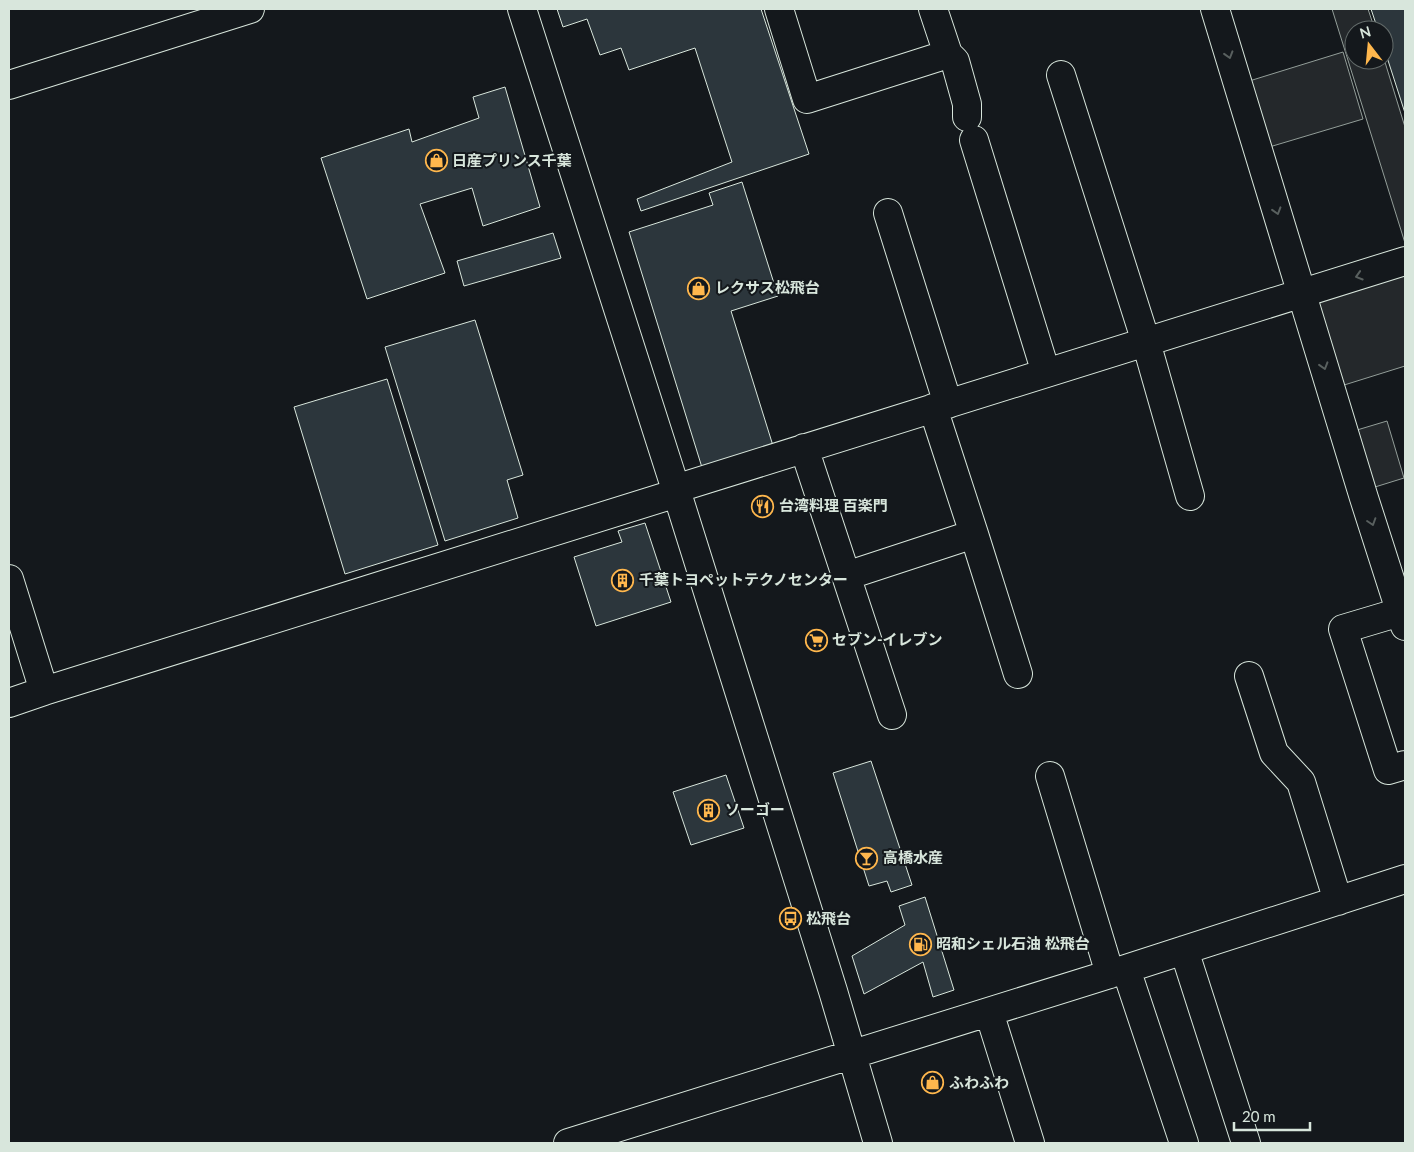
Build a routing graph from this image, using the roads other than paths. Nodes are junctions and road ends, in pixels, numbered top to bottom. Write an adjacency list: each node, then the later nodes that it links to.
1 (250, 9): 8 (street)
2 (522, 9): 16 (street)
3 (779, 9): 6 (street)
4 (934, 9): 6 (street)
5 (1215, 9): 11 (street, one-way to 11)
6 (948, 54): 13 (street)
7 (1062, 75): 12 (street)
8 (9, 85)
9 (888, 213): 14 (street)
10 (1405, 261): 11 (street, one-way to 11)
11 (1302, 293): 12 (street); 21 (street, one-way to 21)
12 (1146, 342): 13 (street); 17 (street)
13 (1046, 373): 14 (street)
14 (940, 406): 15 (street); 18 (street)
15 (804, 448): 16 (street); 19 (street)
16 (676, 490): 24 (street); 34 (street)
17 (1190, 496)
18 (974, 534): 19 (street); 22 (street)
19 (846, 576): 26 (street)
20 (9, 579): 24 (street)
21 (1403, 619): 27 (street)
22 (1018, 674)
23 (1249, 676): 30 (street)
24 (44, 692): 25 (street)
25 (9, 703)
26 (892, 715)
27 (1405, 765)
28 (1050, 776): 32 (street)
29 (1405, 879): 30 (street)
30 (1338, 901): 31 (street)
31 (1184, 950): 32 (street); 39 (street)
32 (1118, 972): 33 (street); 38 (street)
33 (989, 1012): 34 (street); 37 (street)
34 (852, 1055): 35 (street); 36 (street)
35 (568, 1143)
36 (878, 1143)
37 (1030, 1143)
38 (1184, 1143)
39 (1246, 1143)

